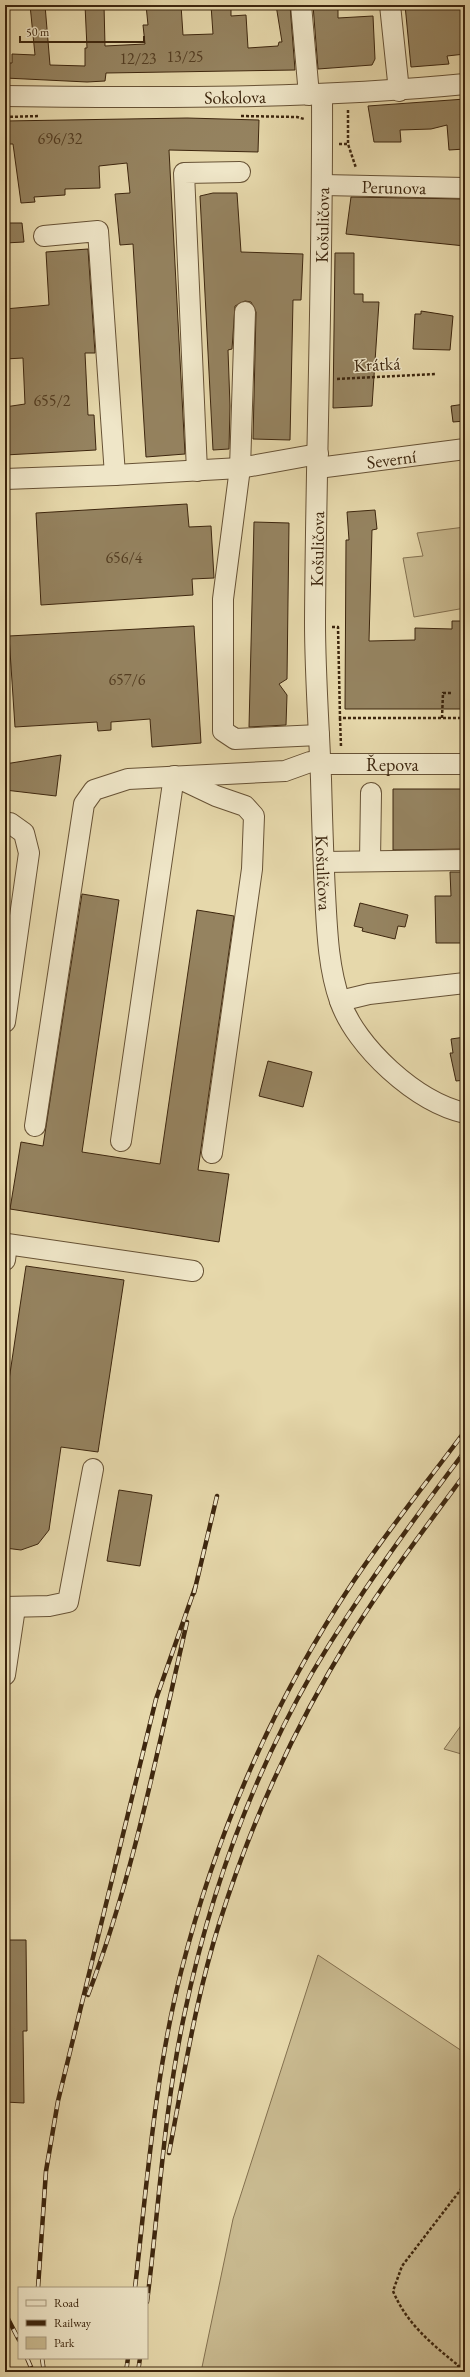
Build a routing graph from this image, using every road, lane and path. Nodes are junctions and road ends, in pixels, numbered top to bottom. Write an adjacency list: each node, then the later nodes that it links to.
1 (301, 5): 5 (street, Košuličova)
2 (390, 5): 4 (street)
3 (465, 84): 4 (street, Sokolova)
4 (399, 91): 5 (street, Sokolova)
5 (315, 95): 6 (street, Sokolova); 13 (street, Košuličova)
6 (5, 96)
7 (348, 105): 14 (path)
8 (43, 116): 10 (path)
9 (235, 116): 11 (path)
10 (5, 117)
11 (309, 123)
12 (240, 172): 23 (street)
13 (322, 185): 14 (street, Perunova); 19 (street, Košuličova)
14 (361, 186): 15 (street, Perunova)
15 (465, 188)
16 (44, 236): 24 (street)
17 (245, 312): 22 (street)
18 (435, 374): 19 (path, Krátká)
19 (320, 380): 21 (street, Košuličova)
20 (465, 449): 21 (street, Severní)
21 (318, 461): 22 (street, Severní); 26 (street, Košuličova)
22 (240, 468): 23 (street, Severní); 31 (street)
23 (197, 470): 24 (street, Severní)
24 (115, 476): 25 (street, Severní)
25 (5, 479)
26 (315, 624): 28 (path); 31 (street, Košuličova)
27 (452, 693): 29 (path)
28 (340, 718): 29 (path); 32 (path)
29 (442, 718): 30 (path)
30 (465, 718)
31 (319, 734): 33 (street, Košuličova)
32 (342, 752)
33 (320, 764): 34 (street, Řepova); 35 (street, Řepova); 40 (street, Košuličova)
34 (465, 764)
35 (174, 776): 45 (street, Řepova); 46 (street); 47 (street)
36 (371, 793): 39 (street)
37 (5, 823): 43 (street)
38 (465, 860): 39 (street)
39 (370, 861): 40 (street)
40 (324, 862): 42 (street, Košuličova)
41 (465, 983): 42 (street)
42 (340, 1001): 44 (street, Košuličova)
43 (5, 1022)
44 (465, 1113)
45 (35, 1126)
46 (121, 1141)
47 (212, 1153)
48 (5, 1260): 49 (street)
49 (193, 1271)
50 (93, 1469): 51 (street)
51 (10, 1608): 52 (street)
52 (5, 1675)
53 (465, 2184): 54 (path)
54 (458, 2365): 55 (path); 56 (path)
55 (465, 2371)
56 (459, 2372)

